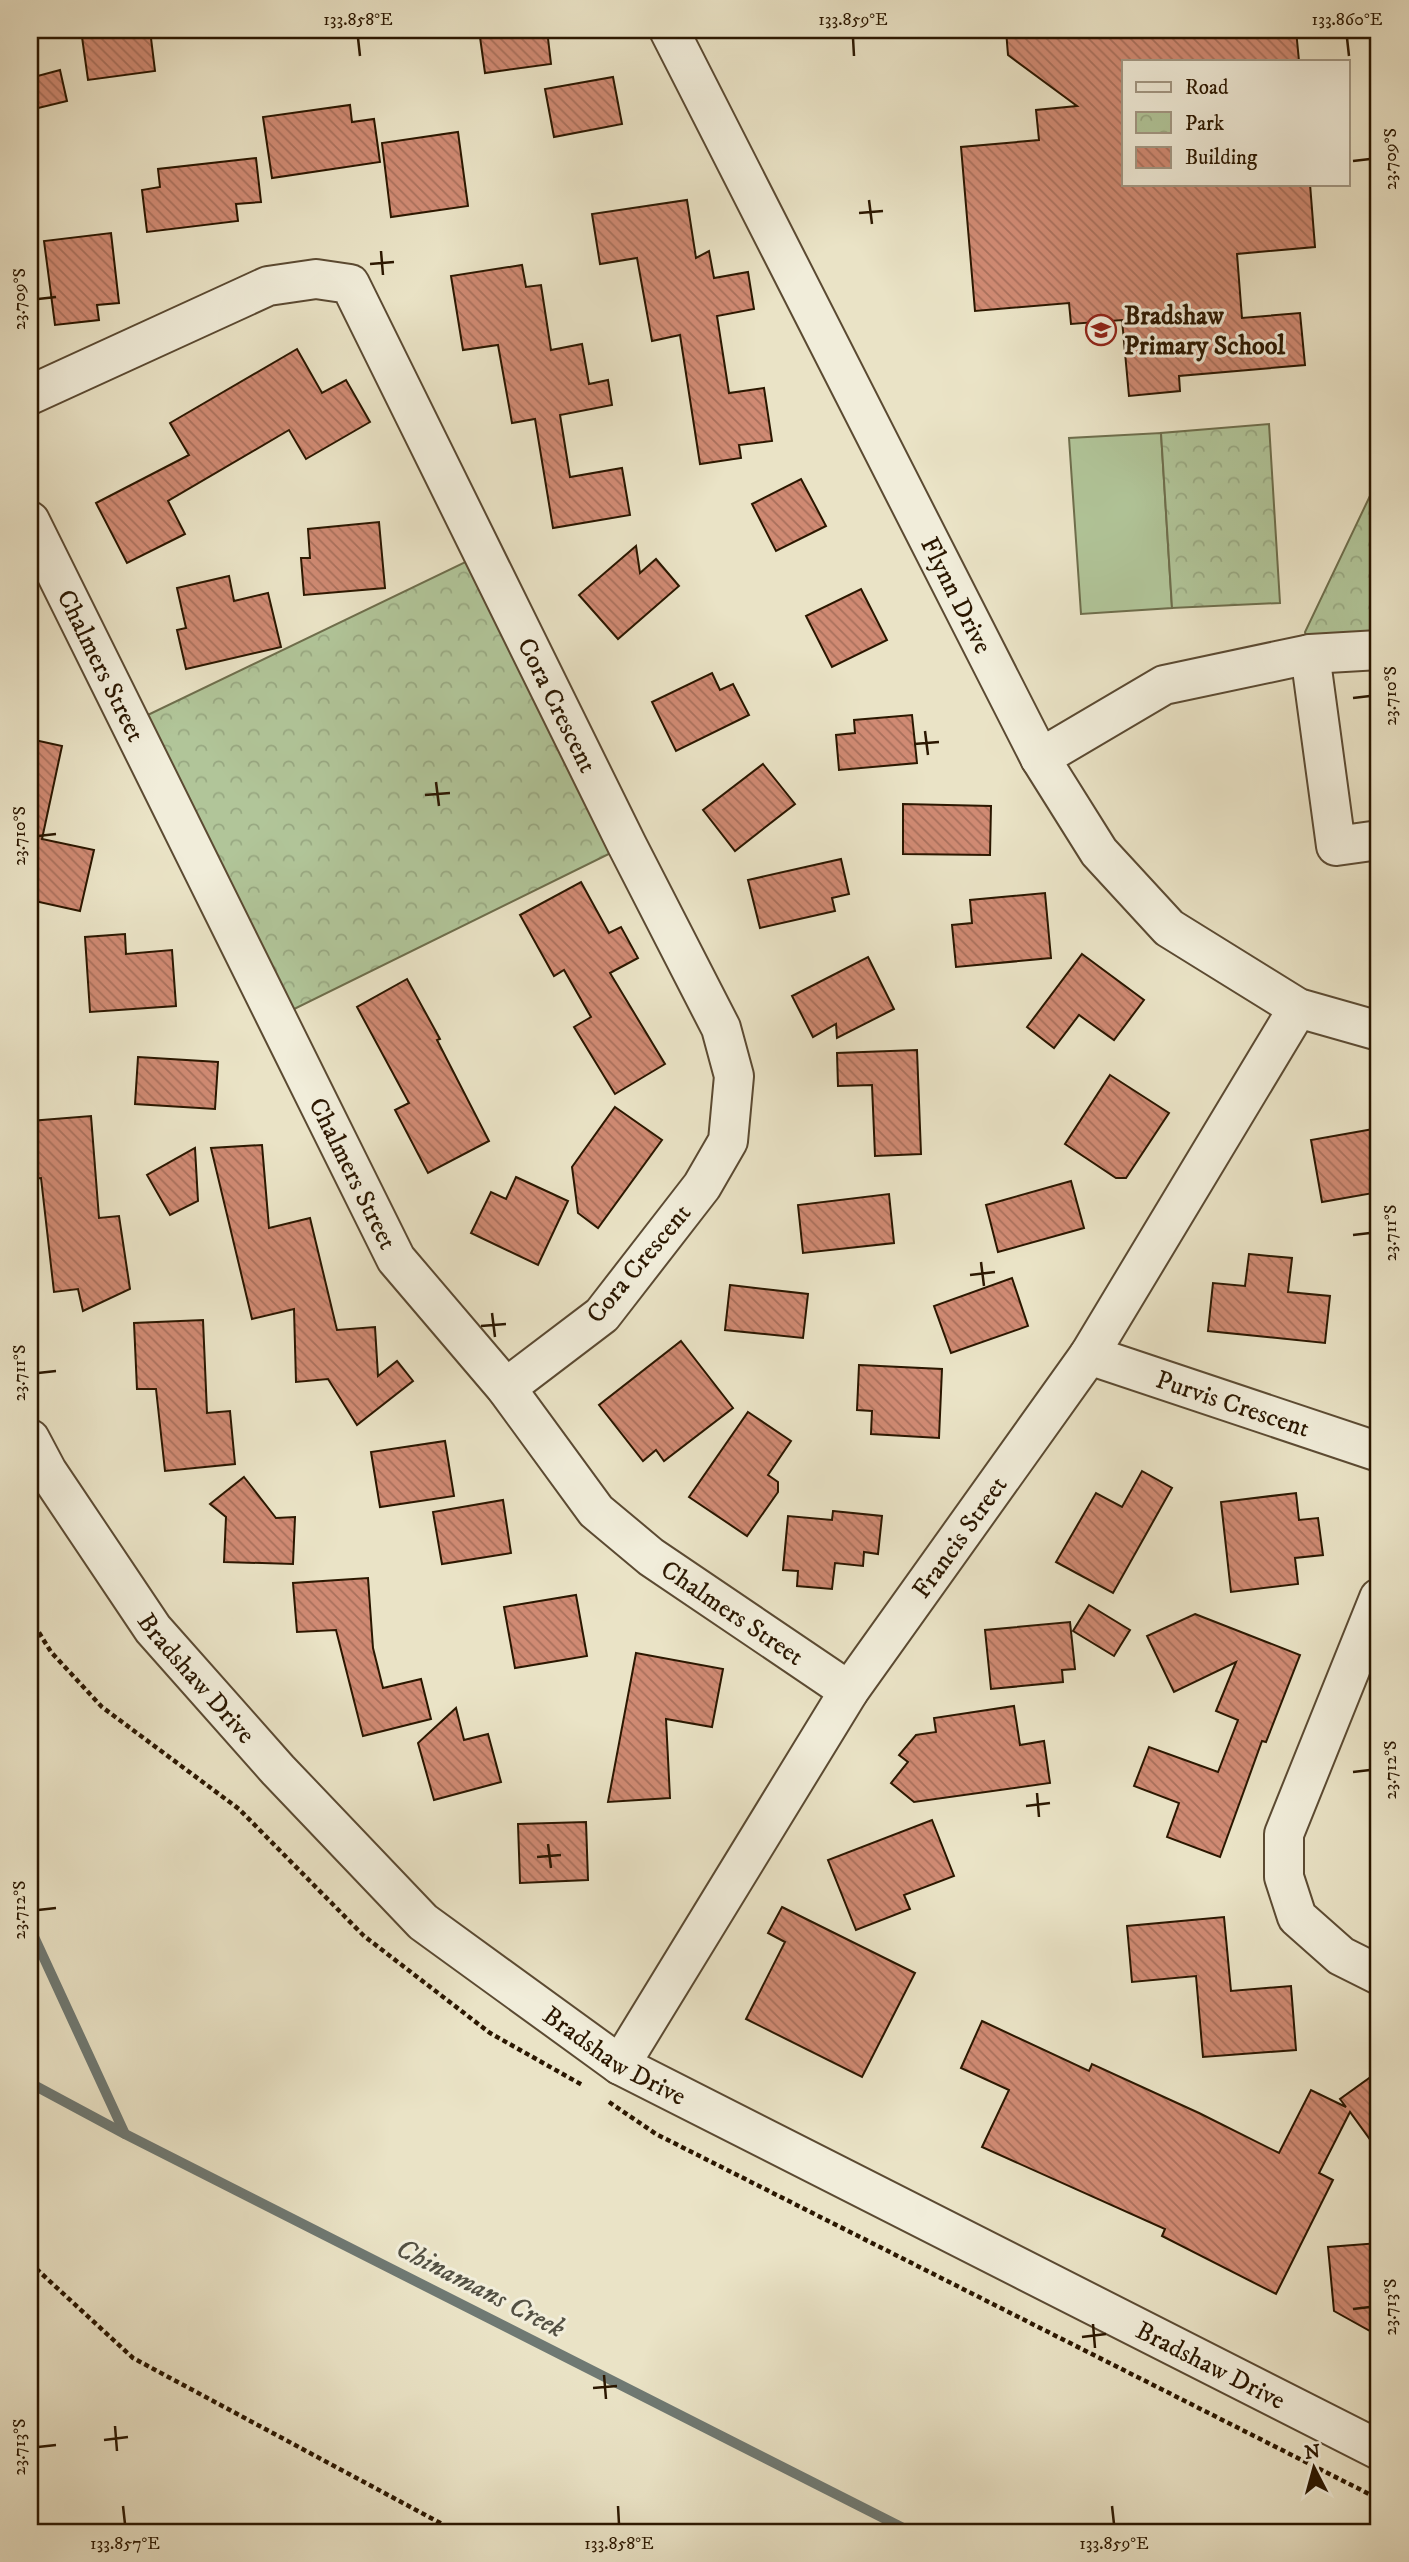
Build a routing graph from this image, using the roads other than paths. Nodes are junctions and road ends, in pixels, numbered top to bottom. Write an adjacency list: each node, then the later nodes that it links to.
1 (669, 30): 6 (street, Flynn Drive)
2 (30, 395): 11 (street, Cora Crescent)
3 (30, 521): 11 (street, Chalmers Street)
4 (1379, 649): 5 (street)
5 (1310, 654): 6 (street); 7 (street)
6 (1040, 758): 8 (street, Flynn Drive)
7 (1379, 840)
8 (1298, 1008): 9 (street, Flynn Drive); 10 (street, Francis Street)
9 (1379, 1031)
10 (1089, 1355): 13 (street, Purvis Crescent); 15 (street, Francis Street)
11 (506, 1388): 15 (street, Chalmers Street)
12 (30, 1439): 17 (street, Bradshaw Drive)
13 (1379, 1452)
14 (1379, 1598): 16 (street)
15 (849, 1692): 17 (street, Francis Street)
16 (1379, 1975)
17 (620, 2064): 18 (street, Bradshaw Drive)
18 (1379, 2450)

